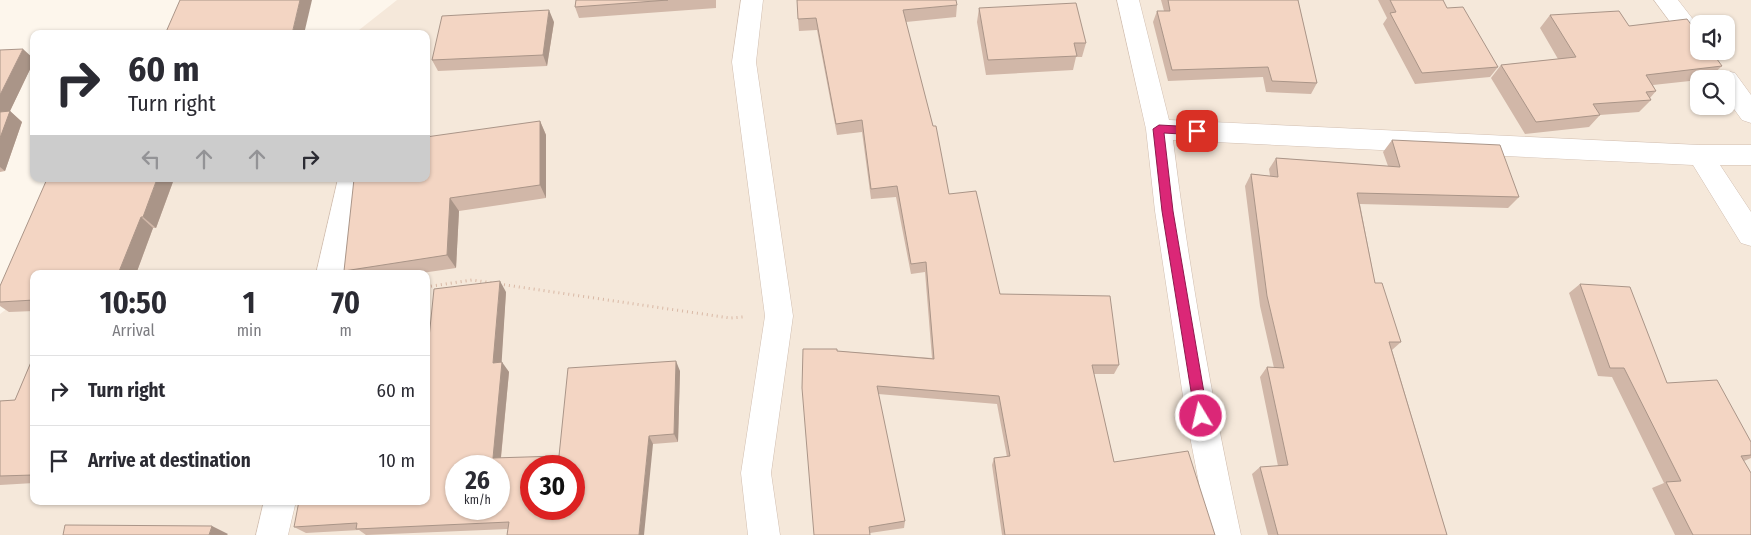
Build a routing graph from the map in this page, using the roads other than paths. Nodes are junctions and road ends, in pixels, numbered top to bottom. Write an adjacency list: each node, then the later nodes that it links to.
1 (752, 0): 17 (street)
2 (1128, 0): 9 (street)
3 (1665, 0): 4 (street)
4 (1690, 32)
5 (1711, 60): 6 (street)
6 (1718, 70)
7 (1735, 92): 8 (street)
8 (1751, 113)
9 (1159, 129): 10 (street); 18 (street)
10 (1700, 155): 11 (street); 13 (street)
11 (1751, 155)
12 (350, 182): 14 (street)
13 (1751, 235)
14 (331, 270)
15 (279, 505): 16 (street)
16 (272, 535)
17 (764, 535)
18 (1225, 535)

